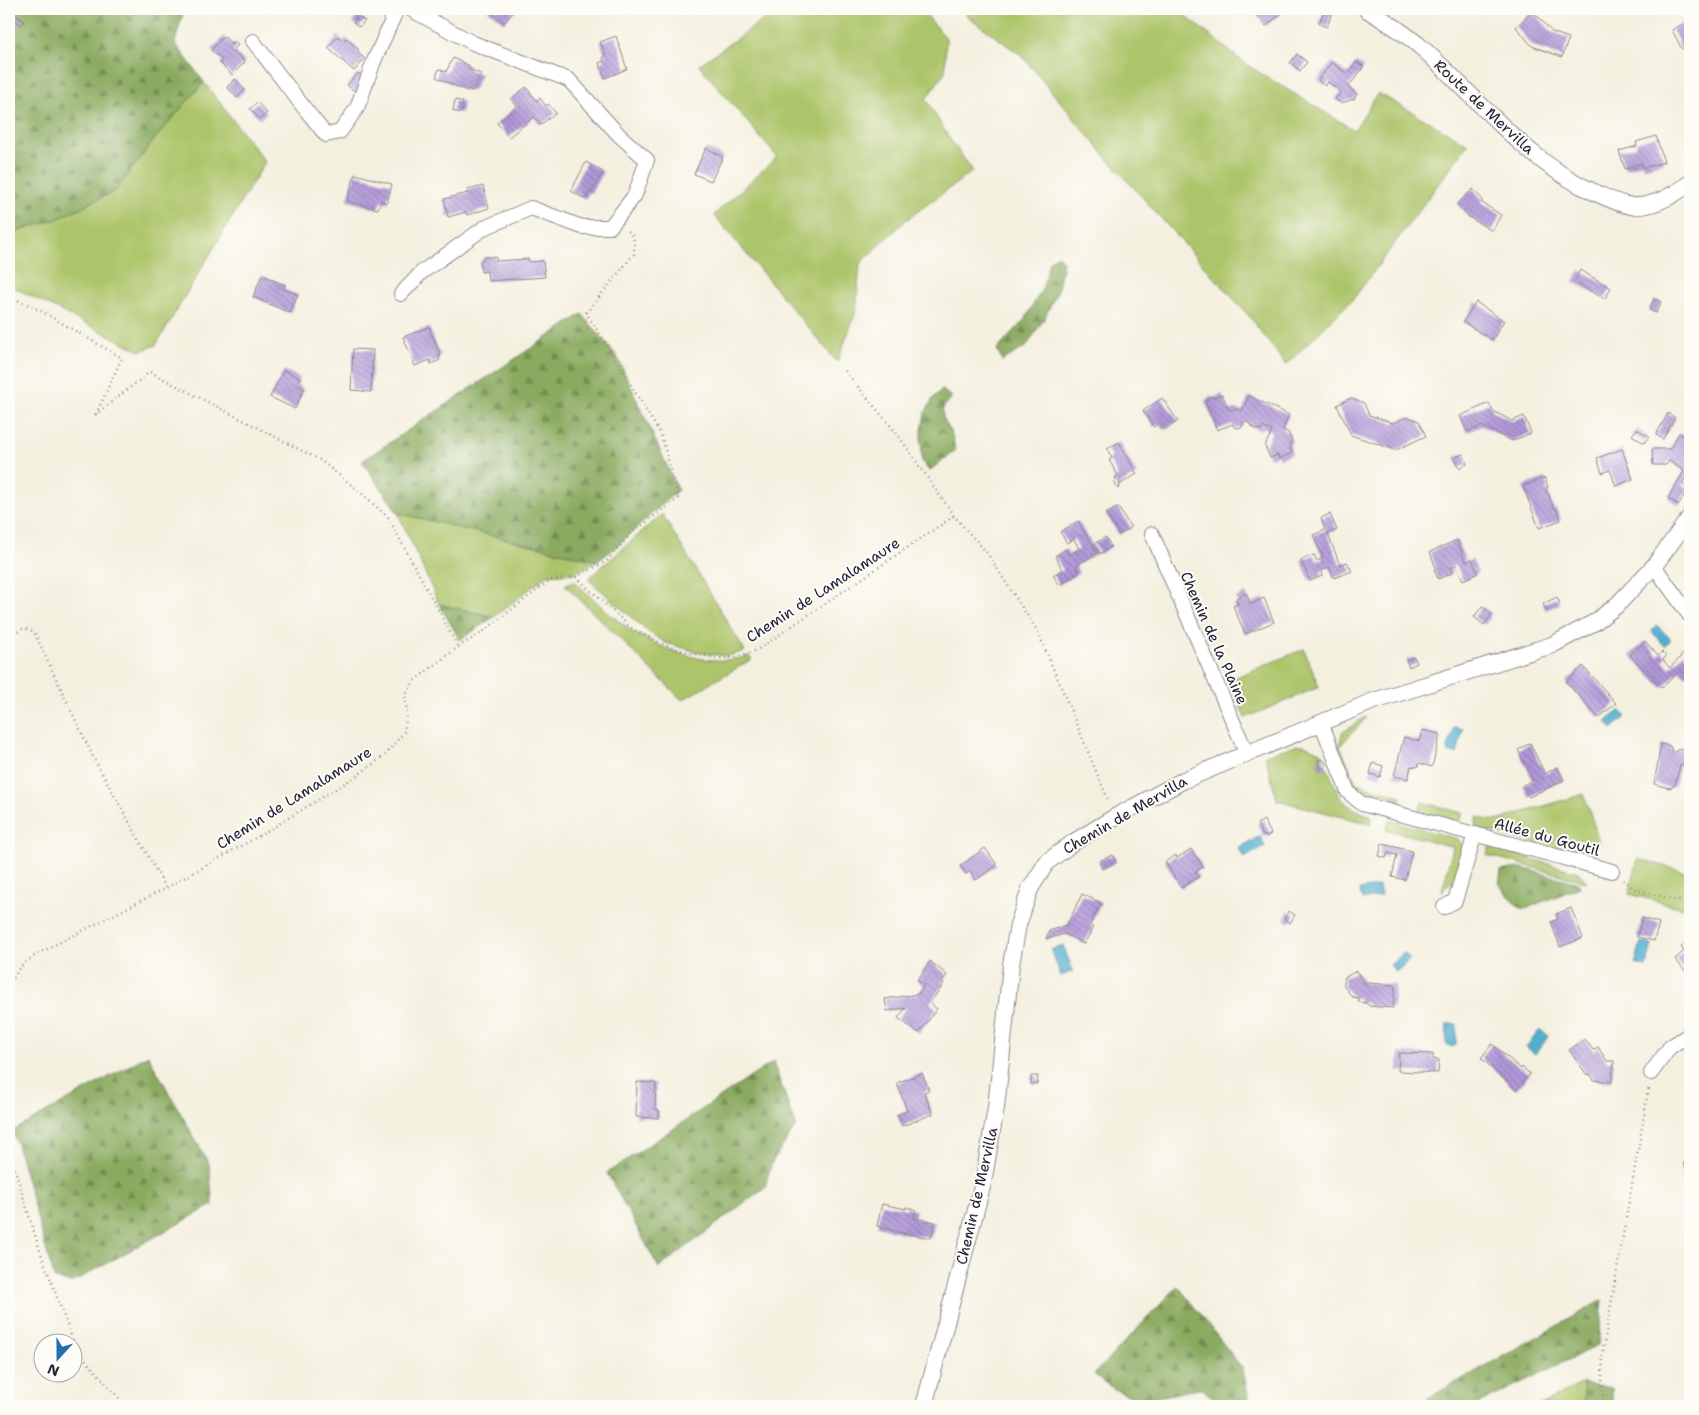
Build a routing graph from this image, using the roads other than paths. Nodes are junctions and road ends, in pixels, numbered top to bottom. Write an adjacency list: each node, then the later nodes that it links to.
1 (397, 9): 4 (street)
2 (410, 9): 6 (street)
3 (1366, 9): 5 (street, Route de Mervilla)
4 (253, 42)
5 (1690, 183)
6 (401, 294)
7 (1690, 517): 9 (street, Chemin de Mervilla)
8 (1152, 534): 12 (street, Chemin de la Plaine)
9 (1654, 566): 10 (street); 11 (street, Chemin de Mervilla)
10 (1690, 616)
11 (1321, 722): 12 (street, Chemin de Mervilla); 13 (street, Allée du Goutil)
12 (1248, 754): 18 (street, Chemin de Mervilla)
13 (1475, 834): 14 (street, Allée du Goutil); 15 (street, Allée du Goutil)
14 (1612, 871)
15 (1444, 907)
16 (1690, 1034): 17 (street)
17 (1651, 1073)
18 (924, 1406)

